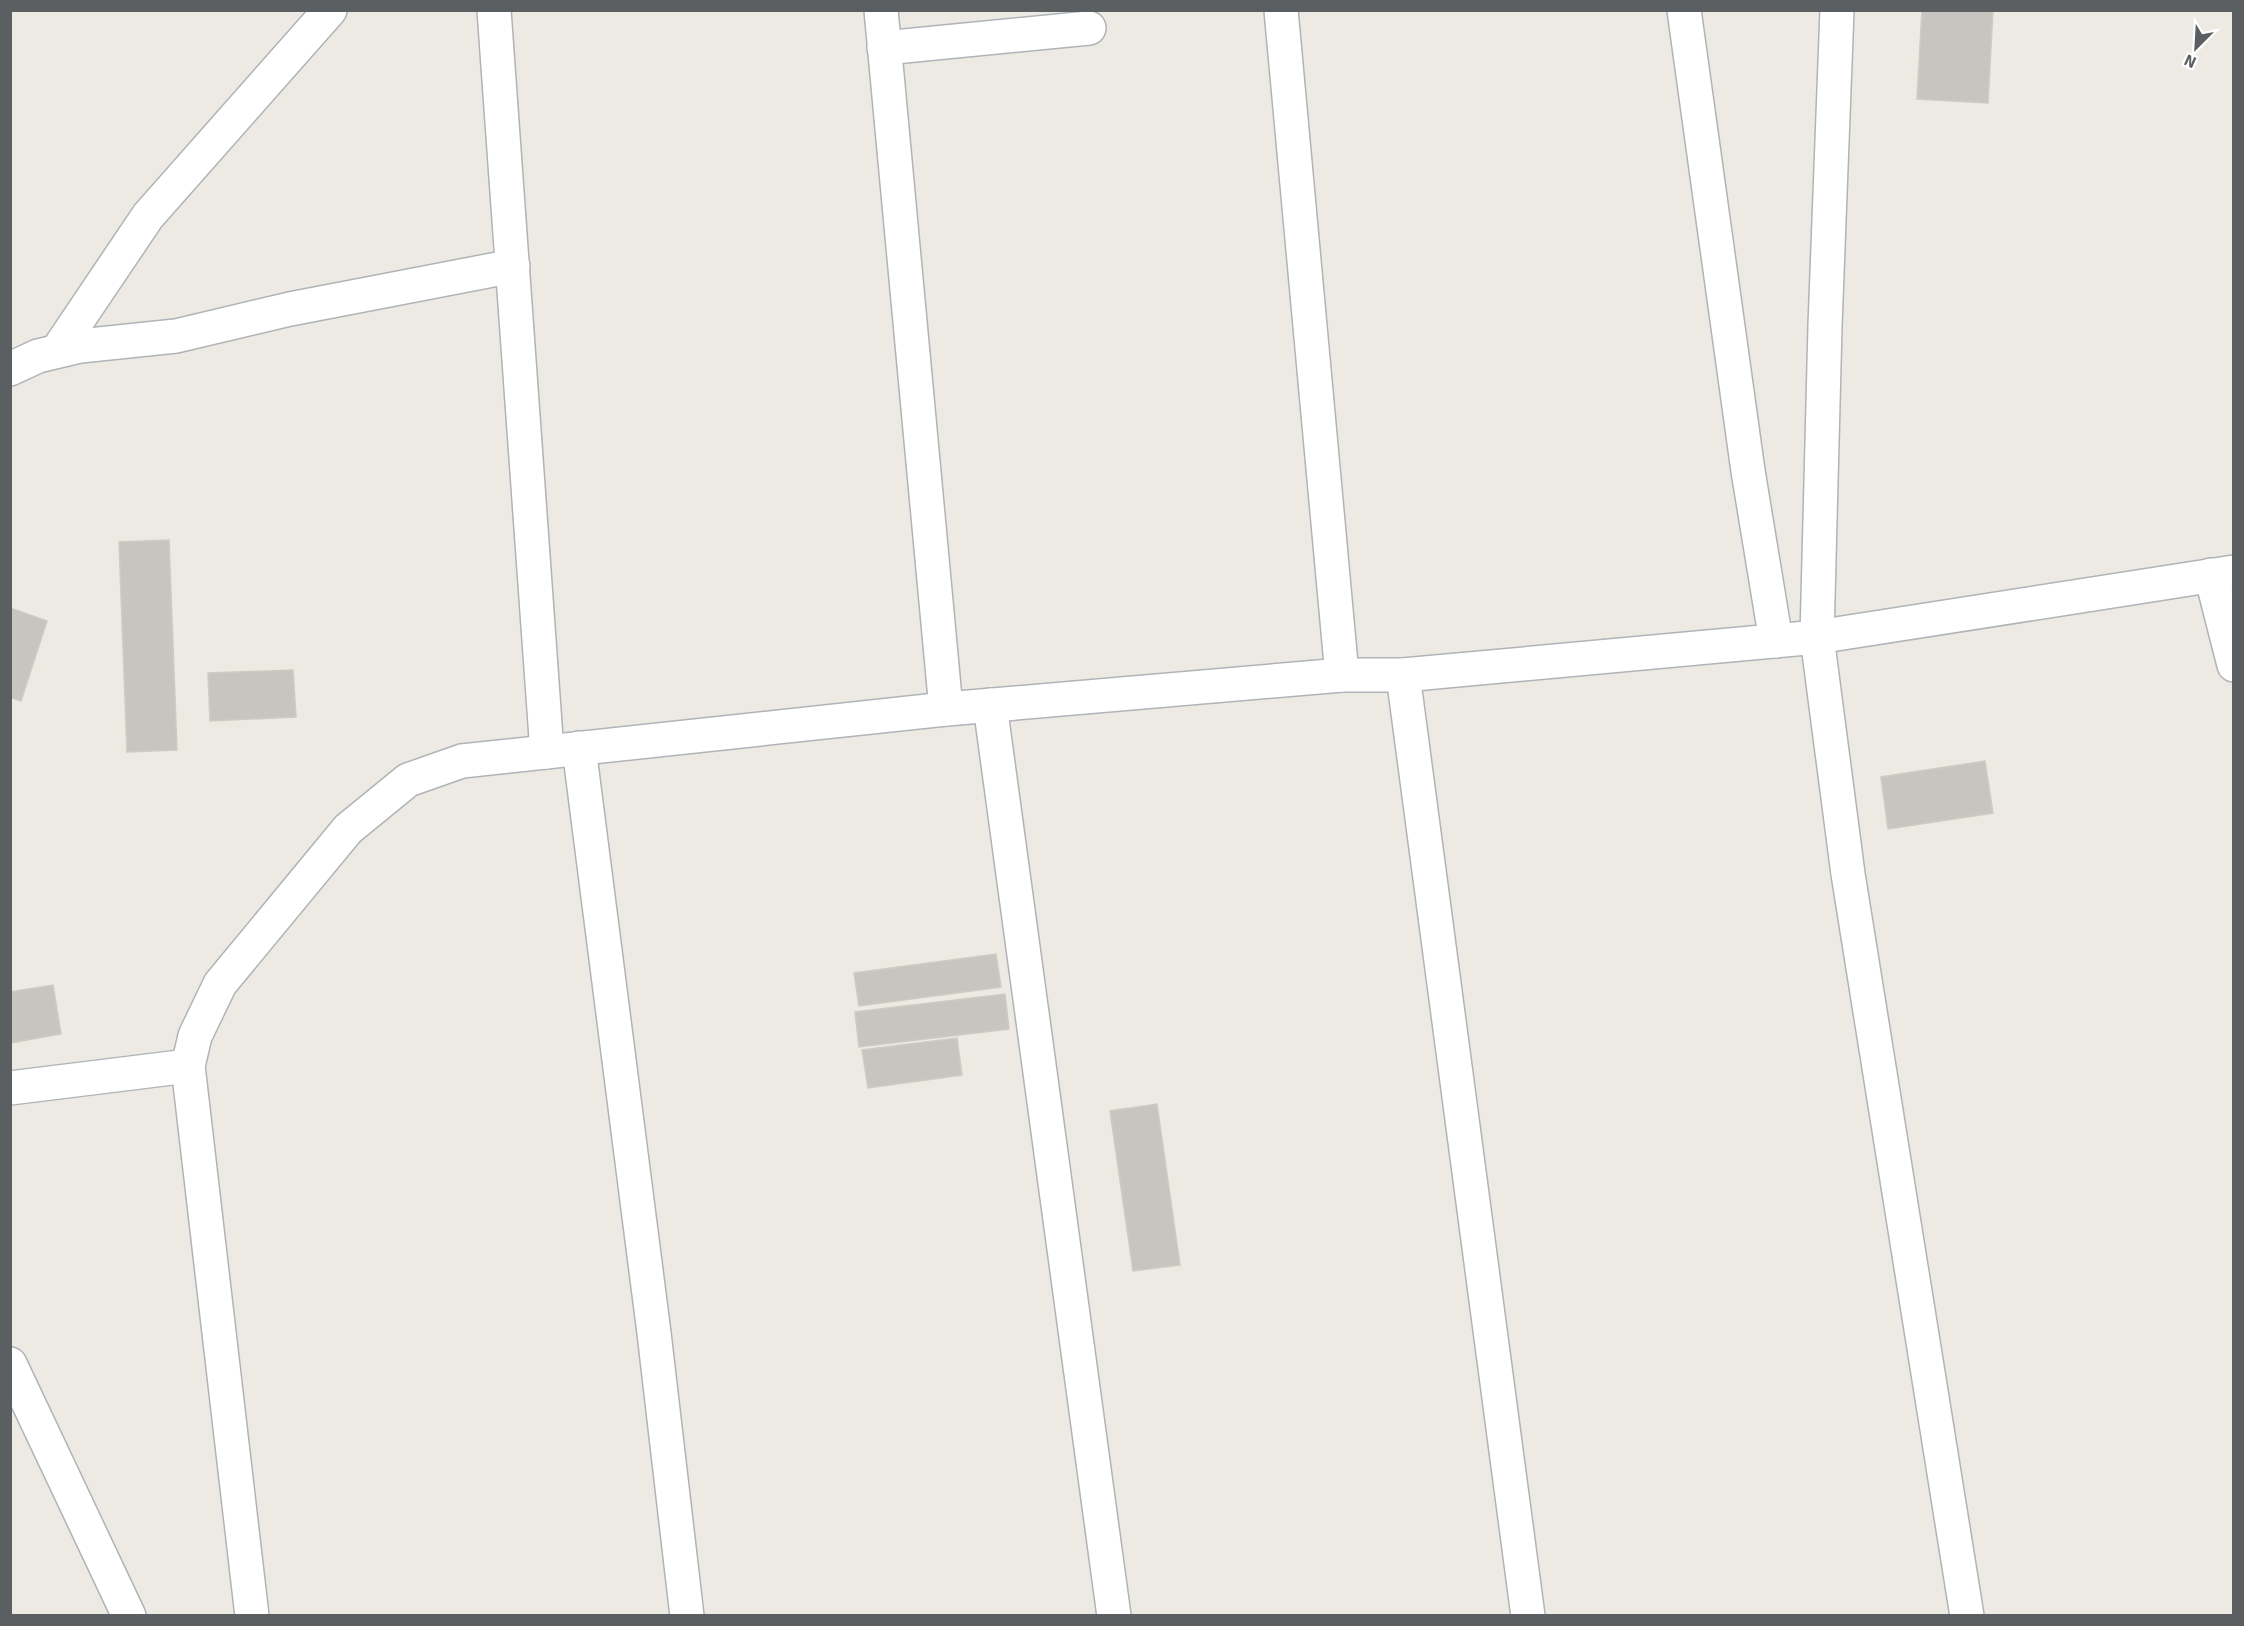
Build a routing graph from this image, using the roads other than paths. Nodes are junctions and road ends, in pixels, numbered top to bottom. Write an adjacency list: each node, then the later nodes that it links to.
1 (330, 10): 10 (street)
2 (494, 10): 9 (street)
3 (881, 10): 8 (street)
4 (1281, 10): 16 (street)
5 (1684, 10): 14 (street)
6 (1837, 10): 13 (street)
7 (1089, 28): 8 (street)
8 (884, 48): 19 (street)
9 (513, 266): 10 (street); 21 (street)
10 (57, 351): 11 (street)
11 (10, 369)
12 (2222, 573): 13 (street); 15 (street)
13 (1817, 637): 14 (street); 30 (street)
14 (1776, 640): 17 (street)
15 (2234, 665)
16 (1342, 675): 17 (street); 18 (street)
17 (1403, 675): 29 (street)
18 (990, 705): 19 (street); 28 (street)
19 (946, 709): 20 (street)
20 (579, 748): 21 (street); 27 (street)
21 (547, 752): 22 (street)
22 (188, 1066): 23 (street); 26 (street)
23 (10, 1088)
24 (10, 1364): 25 (street)
25 (129, 1616)
26 (252, 1616)
27 (687, 1616)
28 (1114, 1616)
29 (1528, 1616)
30 (1967, 1616)

